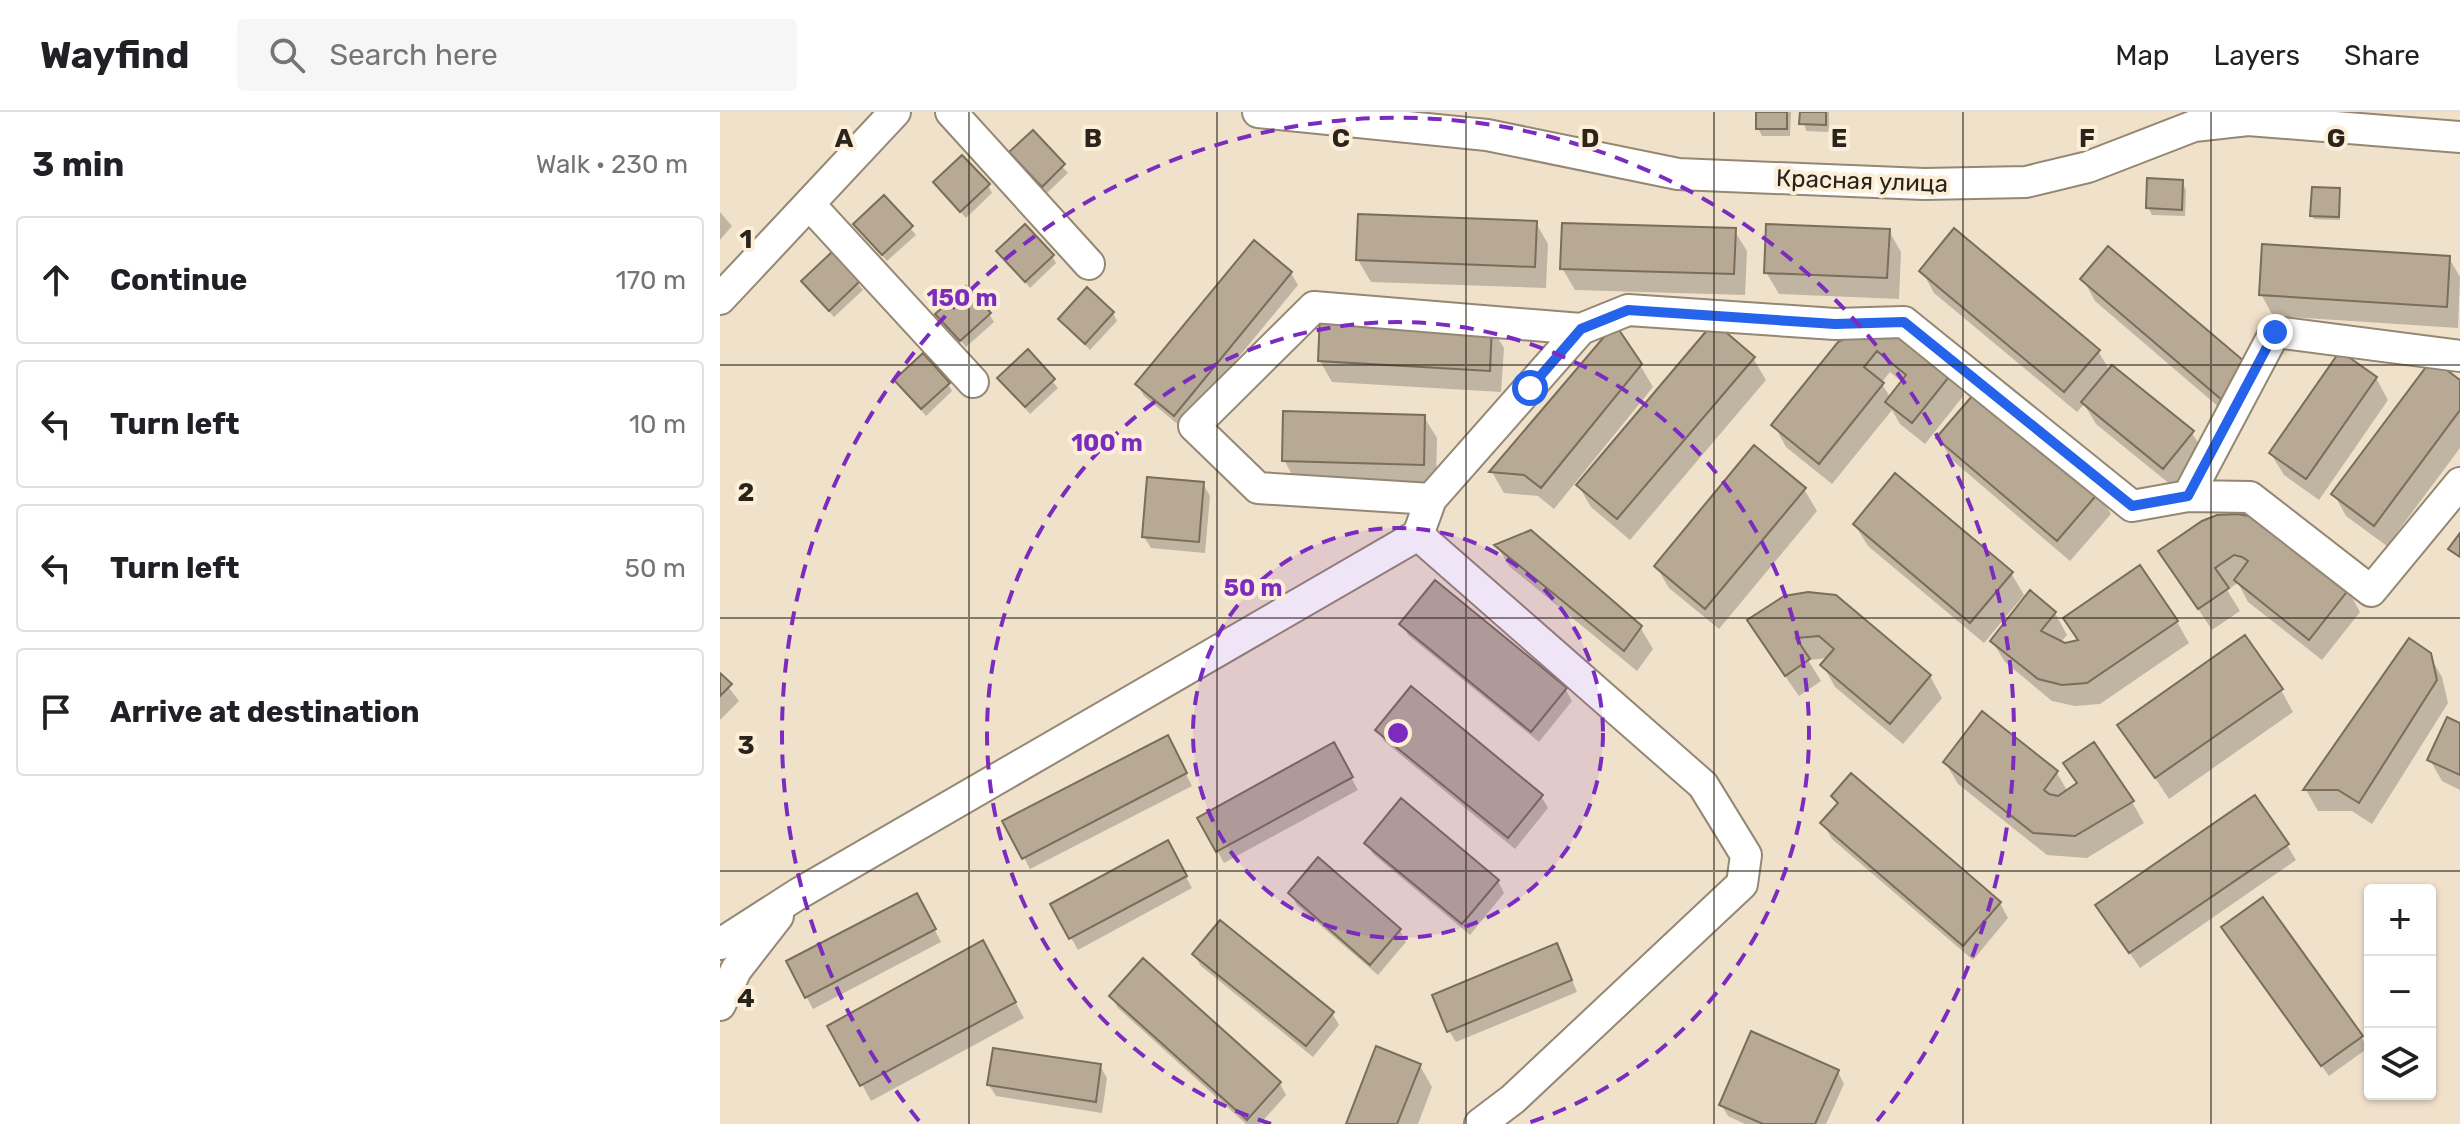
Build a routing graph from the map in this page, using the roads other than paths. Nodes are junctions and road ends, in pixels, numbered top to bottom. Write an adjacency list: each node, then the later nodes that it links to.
1 (895, 112): 5 (street)
2 (951, 112): 6 (street)
3 (1258, 112): 4 (street, Красная улица)
4 (2460, 137)
5 (809, 204): 7 (street); 10 (street)
6 (1089, 264)
7 (720, 299)
8 (1581, 329): 12 (street); 13 (street); 13 (street)
9 (2460, 356): 12 (street)
10 (973, 382)
11 (2460, 483): 12 (street)
12 (2188, 496)
13 (1431, 499): 14 (street)
14 (1418, 535): 15 (street); 18 (street)
15 (798, 894): 16 (street); 17 (street)
16 (720, 944)
17 (720, 1005)
18 (1480, 1124)

